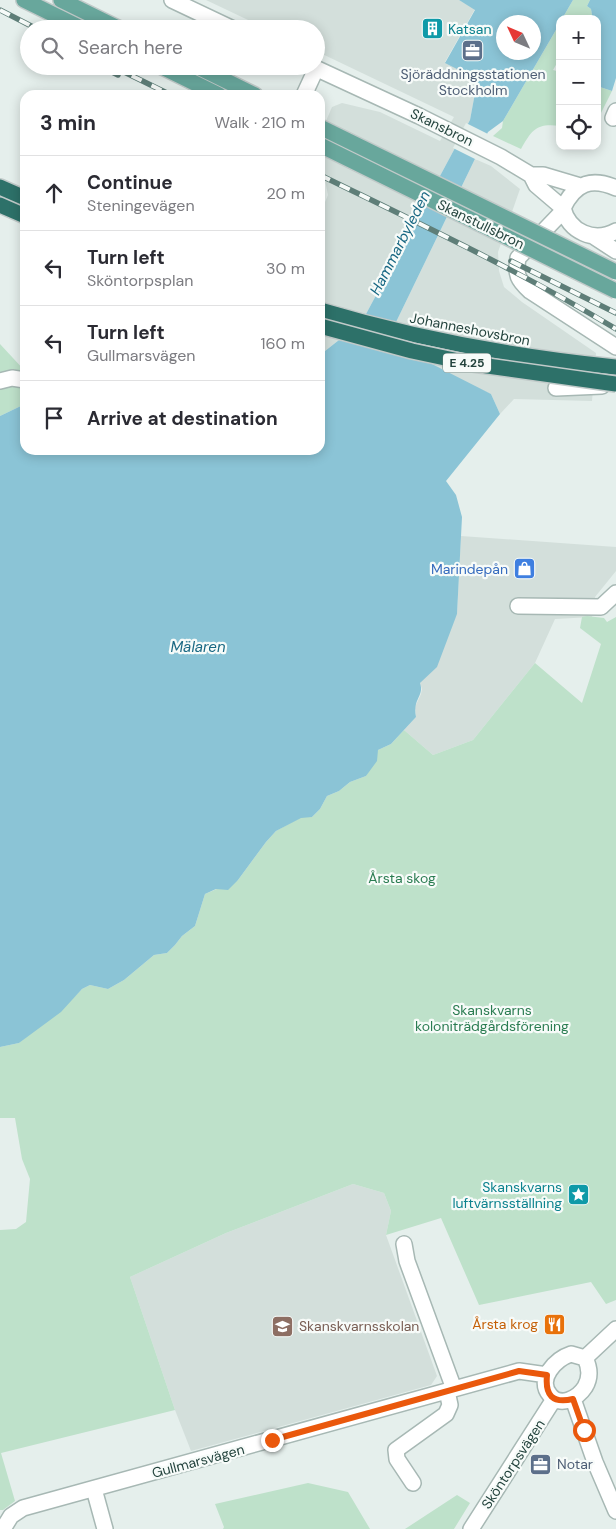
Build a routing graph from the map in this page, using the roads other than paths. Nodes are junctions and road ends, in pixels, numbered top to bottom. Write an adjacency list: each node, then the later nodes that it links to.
1 (24, 0): 4 (main road)
2 (61, 0): 5 (main road)
3 (172, 0): 6 (street)
4 (65, 20)
5 (102, 20)
6 (214, 20)
7 (325, 73): 16 (street, Skansbron)
8 (178, 75): 11 (main road)
9 (214, 75): 12 (main road)
10 (311, 75): 13 (street)
11 (209, 90)
12 (245, 90)
13 (306, 90)
14 (325, 129): 29 (main road, Skanstullsbron, bridge)
15 (325, 146): 30 (main road, Skanstullsbron, bridge)
16 (531, 175): 17 (street, Skansbron); 22 (street, Skansbron)
17 (580, 186): 19 (street); 22 (street)
18 (0, 187): 20 (highway)
19 (616, 188)
20 (20, 196)
21 (0, 205): 23 (highway)
22 (564, 209): 24 (street, Skansbron); 27 (street)
23 (20, 214)
24 (575, 228): 26 (street); 27 (street)
25 (616, 231): 26 (street)
26 (593, 236): 28 (street)
27 (536, 240): 33 (street)
28 (616, 251)
29 (616, 272)
30 (616, 291)
31 (325, 312): 34 (highway, Johanneshovsbron / E 4.25)
32 (325, 327): 37 (highway, E 4.25, bridge)
33 (616, 347)
34 (616, 368)
35 (20, 379): 36 (street)
36 (0, 380)
37 (616, 384): 38 (street)
38 (556, 388)
39 (616, 593): 40 (street)
40 (518, 606)
41 (404, 1244): 45 (street)
42 (616, 1329): 43 (street)
43 (585, 1358): 44 (street); 47 (street)
44 (547, 1375): 45 (street, Gullmarsvägen); 46 (street)
45 (450, 1390): 48 (street); 49 (street, Gullmarsvägen)
46 (554, 1399): 47 (street); 53 (street, Sköntorpsvägen)
47 (573, 1399): 50 (street)
48 (413, 1484)
49 (94, 1489): 51 (street, Gullmarsvägen); 52 (street)
50 (616, 1511)
51 (3, 1529)
52 (105, 1529)
53 (471, 1529)

